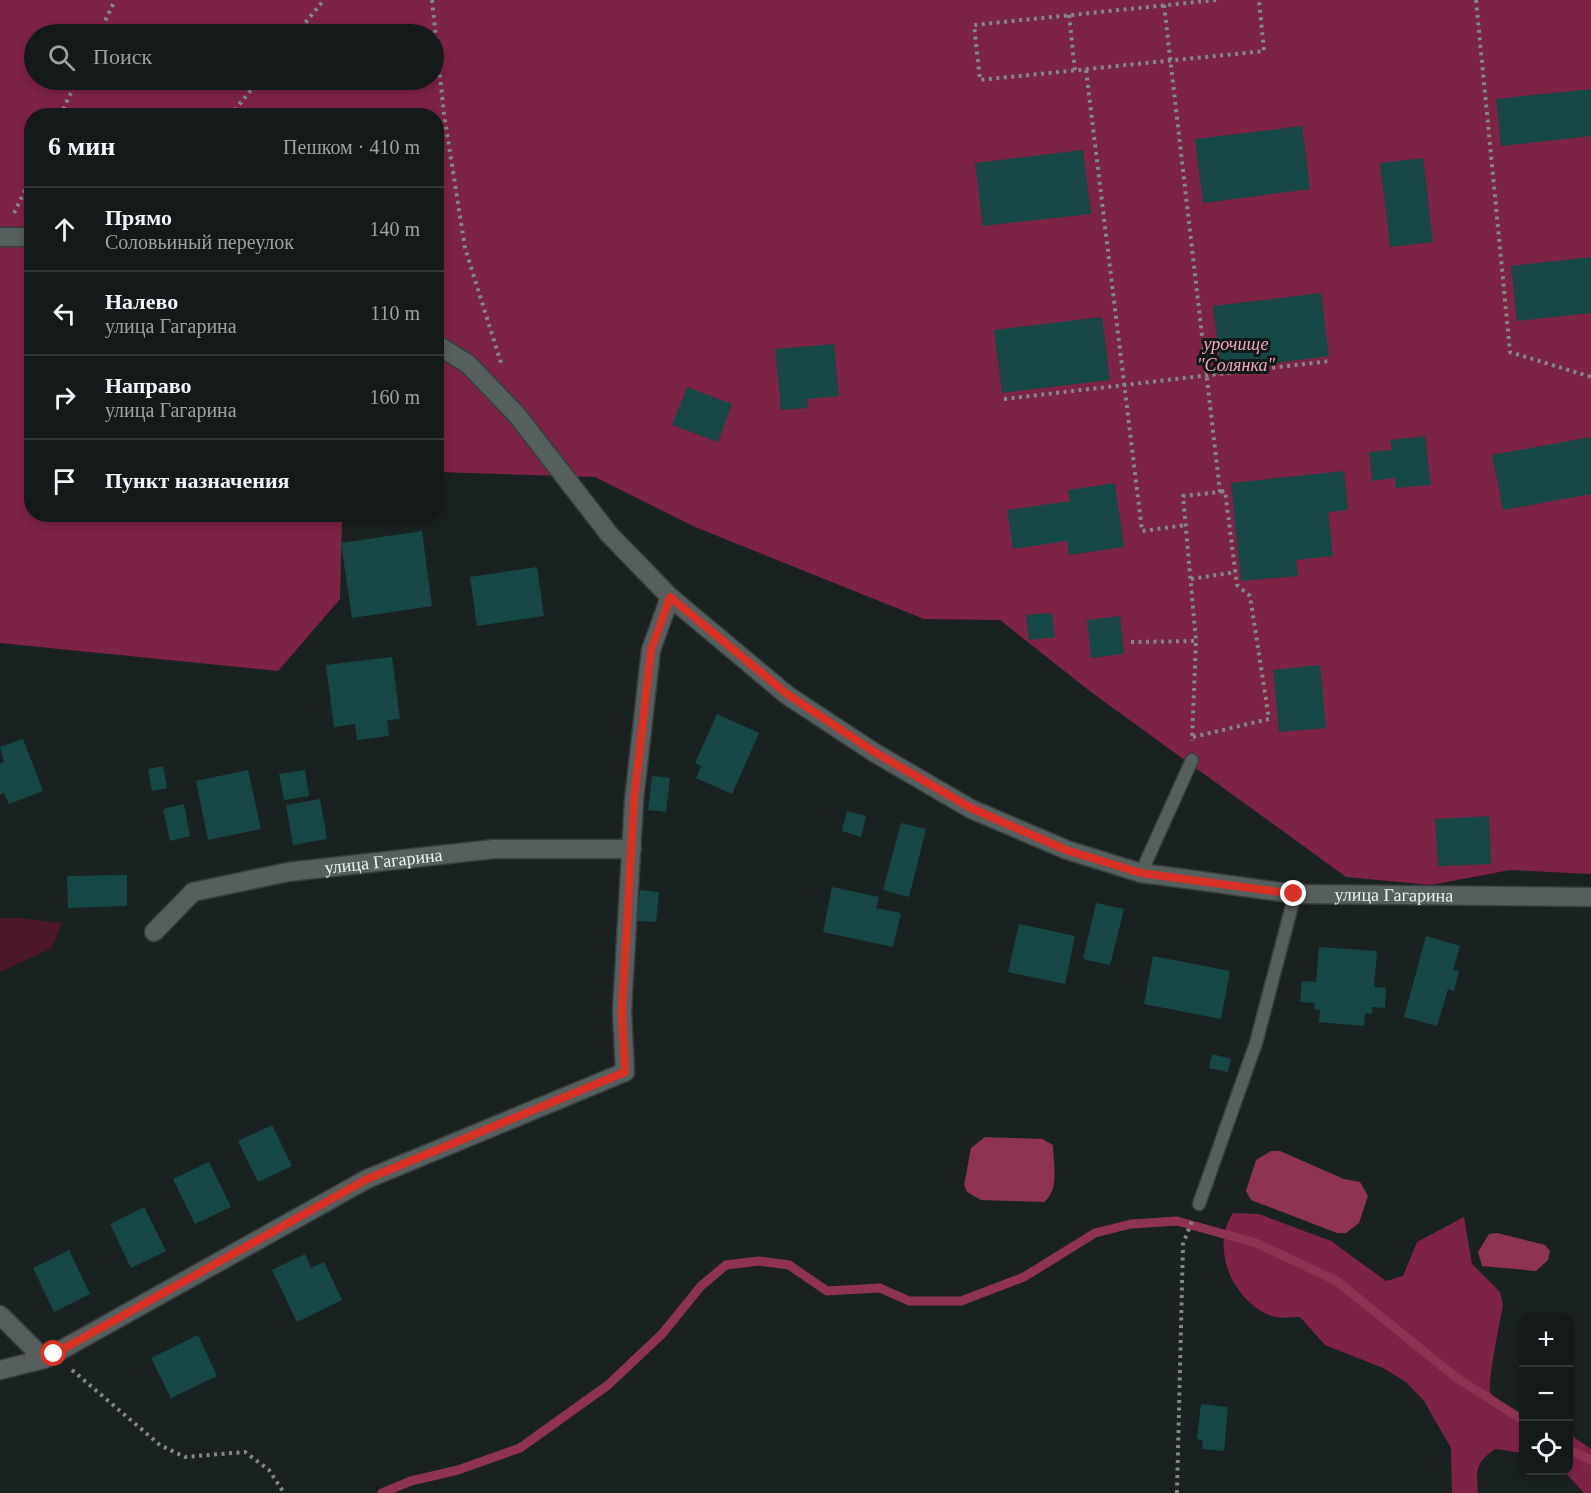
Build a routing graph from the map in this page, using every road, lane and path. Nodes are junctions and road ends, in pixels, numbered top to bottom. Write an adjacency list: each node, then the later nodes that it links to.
1 (115, 0): 9 (path)
2 (324, 0): 10 (path)
3 (432, 0): 11 (path)
4 (1216, 0): 7 (path)
5 (1259, 0): 12 (path)
6 (1476, 0): 29 (path)
7 (1164, 5): 8 (path); 12 (path)
8 (1069, 15): 14 (path); 14 (path)
9 (104, 24)
10 (304, 24)
11 (435, 24)
12 (1170, 61): 13 (path); 28 (path)
13 (1086, 70): 14 (path); 30 (path)
14 (1075, 71)
15 (72, 90): 18 (path)
16 (251, 90): 19 (path)
17 (441, 90): 20 (path)
18 (64, 108)
19 (236, 108)
20 (443, 108)
21 (444, 114): 27 (path)
22 (24, 192): 23 (path)
23 (1, 237): 24 (street)
24 (24, 237)
25 (444, 349): 36 (street, улица Гагарина)
26 (1330, 361): 28 (path)
27 (504, 371)
28 (1206, 376): 30 (path); 32 (path)
29 (1591, 376)
30 (1124, 385): 31 (path); 33 (path)
31 (1004, 399)
32 (1220, 492): 33 (path); 34 (path)
33 (1186, 525): 35 (path)
34 (1236, 572): 35 (path); 39 (path)
35 (1191, 579): 37 (path)
36 (670, 597): 41 (street); 42 (street, улица Гагарина)
37 (1196, 641): 38 (path); 39 (path)
38 (1131, 642)
39 (1192, 737): 40 (path)
40 (1191, 760): 42 (lane)
41 (632, 849): 45 (street, улица Гагарина); 49 (street)
42 (1141, 873): 43 (street, улица Гагарина)
43 (1294, 894): 44 (street, улица Гагарина); 46 (lane)
44 (1591, 897)
45 (154, 932)
46 (1199, 1204)
47 (1183, 1244): 52 (path)
48 (0, 1315): 49 (street)
49 (49, 1357): 50 (street); 51 (path)
50 (0, 1370)
51 (284, 1493)
52 (1177, 1493)

